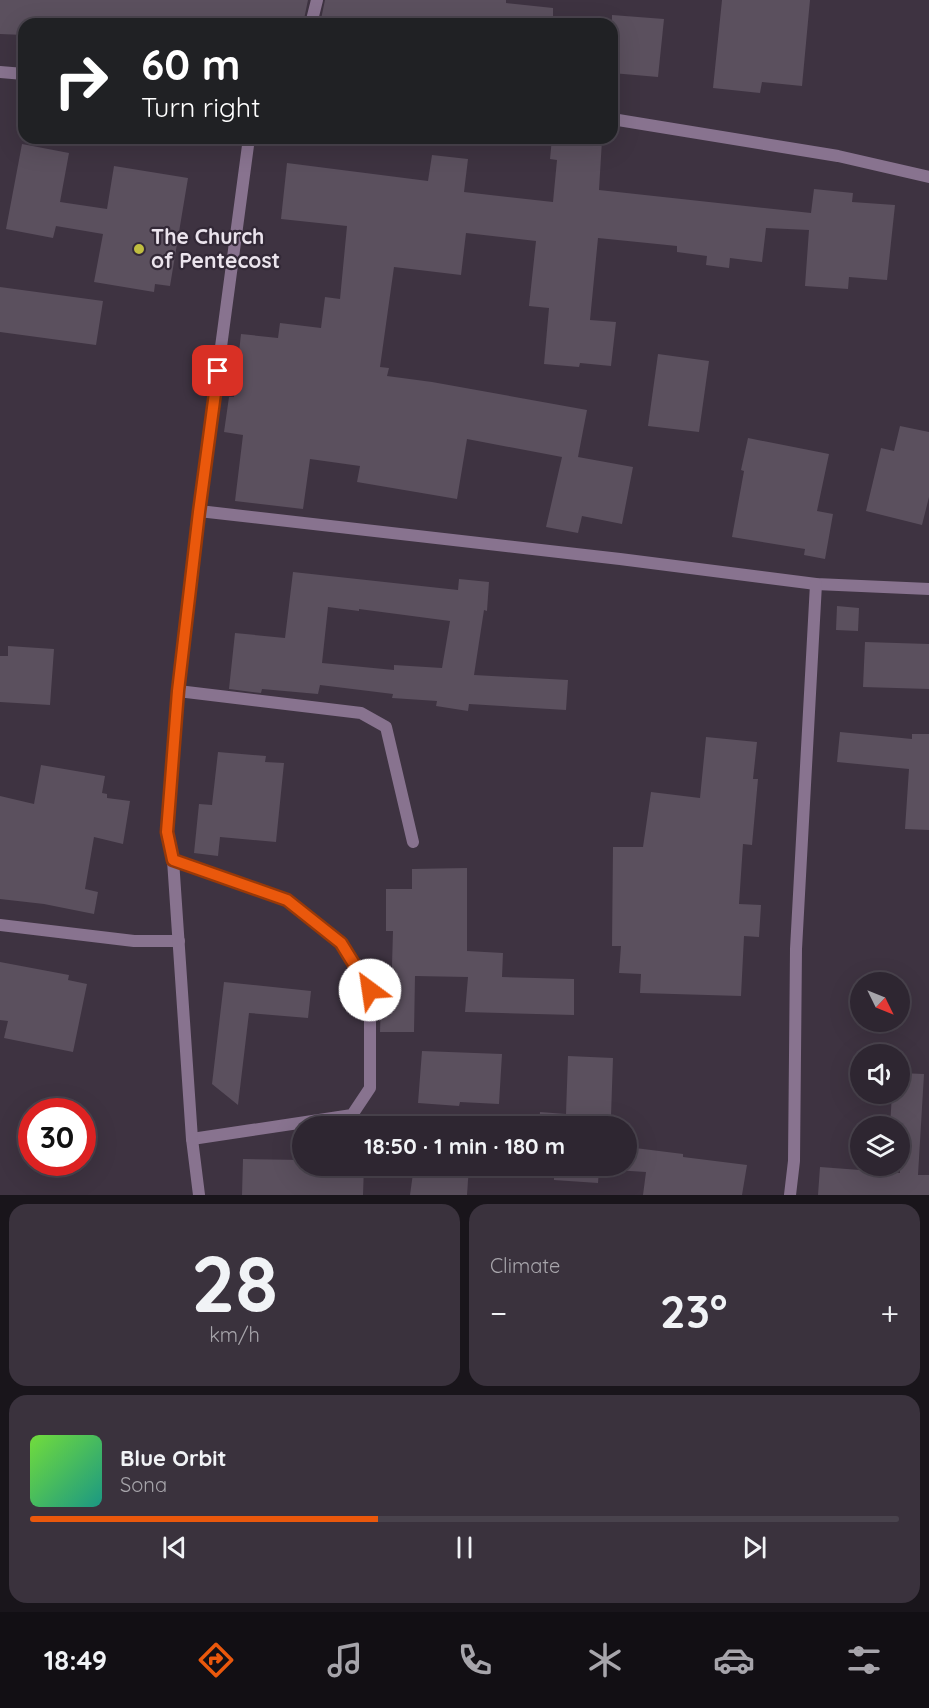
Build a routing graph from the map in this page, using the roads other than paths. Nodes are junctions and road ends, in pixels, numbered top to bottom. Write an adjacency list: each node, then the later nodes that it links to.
1 (317, 0): 2 (street)
2 (312, 18)
3 (0, 72): 4 (street)
4 (18, 74)
5 (618, 120): 7 (street)
6 (248, 144): 8 (street)
7 (929, 177)
8 (199, 512): 9 (street); 11 (street)
9 (816, 584): 10 (street); 18 (street)
10 (929, 589)
11 (178, 691): 12 (street); 13 (street)
12 (413, 843)
13 (173, 860): 15 (street); 16 (street)
14 (0, 925): 15 (street)
15 (179, 941): 16 (street)
16 (192, 1139): 17 (street)
17 (199, 1195)
18 (790, 1195)

